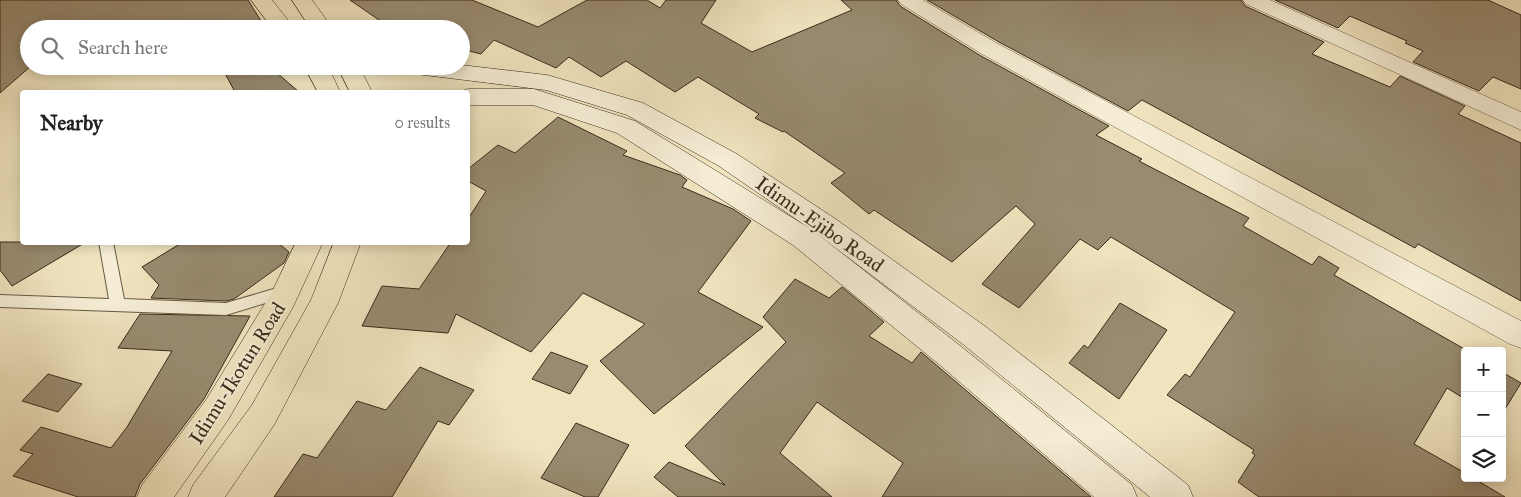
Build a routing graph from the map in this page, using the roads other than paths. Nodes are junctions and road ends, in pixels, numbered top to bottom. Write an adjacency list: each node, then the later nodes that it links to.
1 (261, 0): 5 (main road)
2 (302, 0): 6 (main road)
3 (908, 0): 20 (main road)
4 (1252, 0): 13 (main road)
5 (277, 20)
6 (316, 20)
7 (470, 74): 24 (main road, Idimu-Ejibo Road)
8 (320, 75): 10 (main road)
9 (352, 75): 11 (main road)
10 (328, 90)
11 (360, 90)
12 (470, 97): 23 (main road, Idimu-Ejibo Road)
13 (1521, 122)
14 (107, 245): 19 (lane)
15 (309, 245): 17 (main road, Idimu-Ikotun Road)
16 (347, 245): 22 (main road, Idimu-Ikotun Road)
17 (287, 290): 19 (lane); 21 (main road, Idimu-Ikotun Road)
18 (0, 301): 19 (lane)
19 (118, 306)
20 (1521, 335)
21 (154, 497)
22 (205, 497)
23 (1120, 497)
24 (1176, 497)

